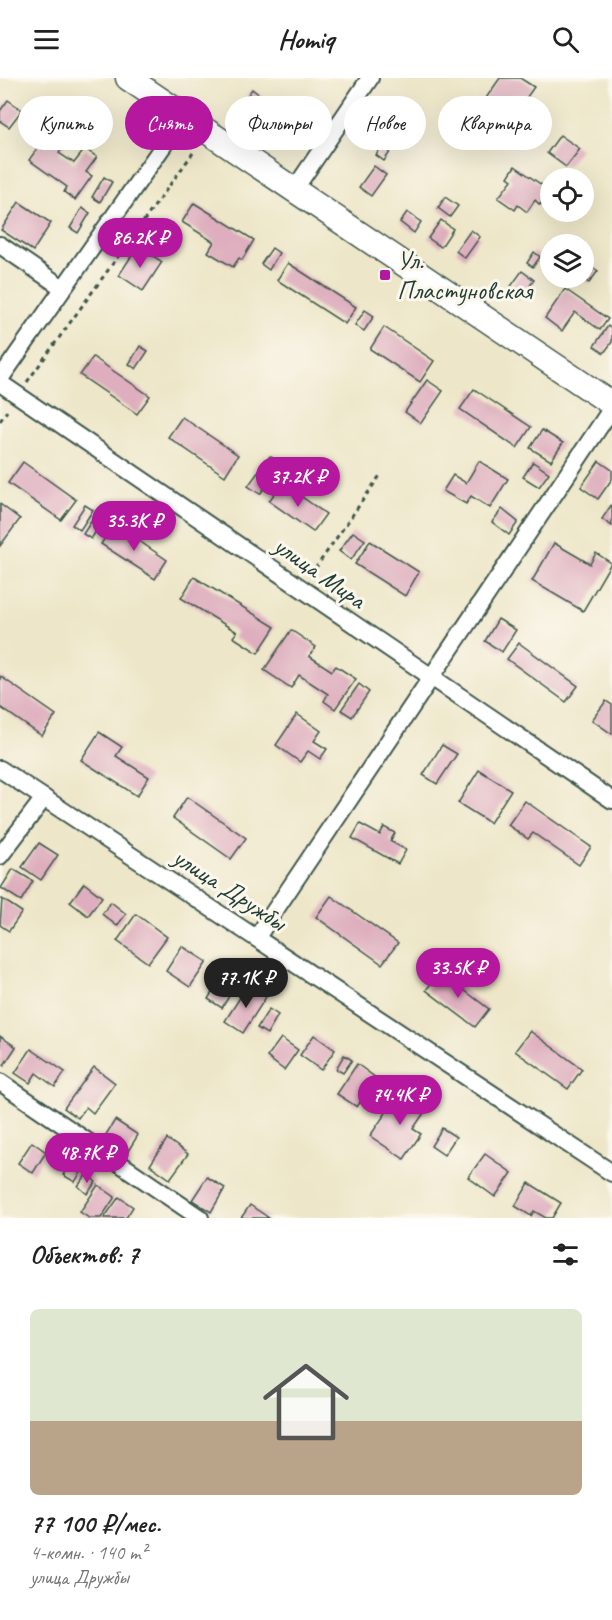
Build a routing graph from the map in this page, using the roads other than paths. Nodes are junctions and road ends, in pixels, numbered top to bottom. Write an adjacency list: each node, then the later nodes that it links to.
1 (128, 78): 3 (street)
2 (370, 78): 6 (street)
3 (155, 96)
4 (213, 136): 6 (street)
5 (160, 150): 8 (street)
6 (294, 190): 10 (street)
7 (0, 244): 8 (street)
8 (63, 288): 9 (street)
9 (0, 381): 11 (street, улица Мира)
10 (612, 406): 11 (street)
11 (430, 678): 14 (street, улица Мира); 16 (street)
12 (0, 769): 13 (street, улица Дружбы)
13 (44, 798): 15 (street); 16 (street, улица Дружбы)
14 (612, 800)
15 (0, 856)
16 (257, 937): 18 (street, улица Дружбы)
17 (0, 1082): 19 (street)
18 (612, 1173)
19 (200, 1218)

